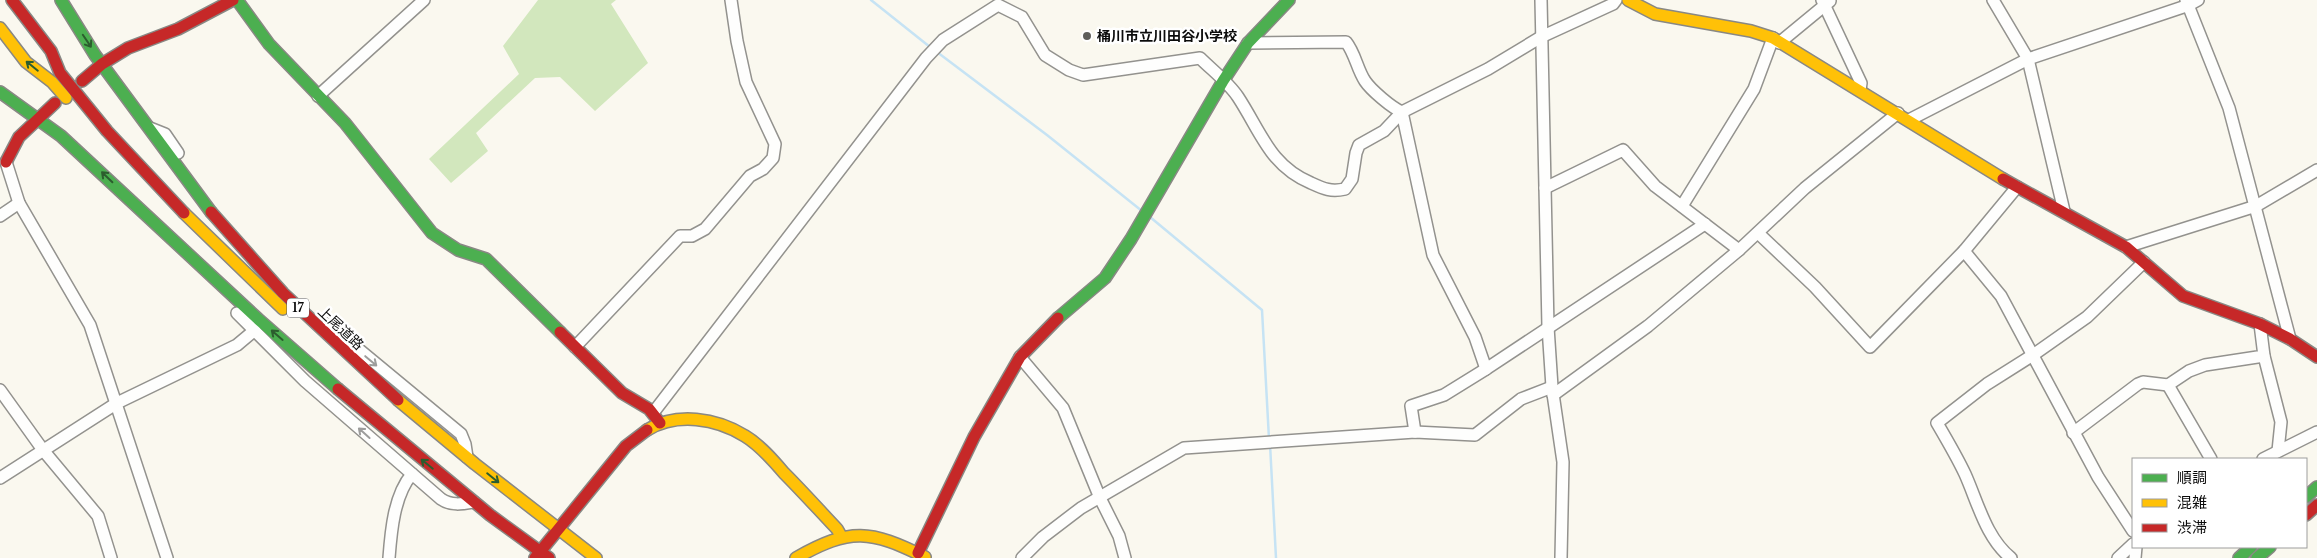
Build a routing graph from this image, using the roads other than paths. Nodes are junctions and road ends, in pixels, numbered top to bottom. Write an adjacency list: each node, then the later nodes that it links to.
1 (12, 0): 63 (main road)
2 (61, 0): 19 (main road, 上尾道路 / 17, one-way to 19)
3 (233, 0): 19 (main road)
4 (237, 0): 24 (main road)
5 (424, 0): 24 (street)
6 (731, 0): 51 (street)
7 (1289, 0): 17 (main road)
8 (1540, 0): 15 (street)
9 (1616, 0): 15 (street)
10 (1628, 0): 16 (main road)
11 (1993, 0): 18 (street)
12 (1826, 2): 16 (street); 22 (street)
13 (2191, 2): 18 (street); 38 (street)
14 (0, 28): 64 (main road, one-way to 14)
15 (1541, 37): 26 (street); 34 (street)
16 (1776, 40): 22 (main road); 37 (street)
17 (1248, 43): 21 (main road); 26 (street)
18 (2028, 59): 29 (street); 39 (street)
19 (102, 64): 20 (main road); 30 (main road, 上尾道路 / 17)
20 (82, 81)
21 (1223, 81): 26 (street); 53 (main road); 61 (street)
22 (1860, 90): 27 (main road)
23 (0, 92): 28 (main road, 17)
24 (318, 96): 51 (main road)
25 (55, 103): 28 (main road)
26 (1402, 112): 56 (street)
27 (1898, 113): 29 (main road); 42 (street)
28 (36, 119): 31 (main road); 35 (main road, 17, one-way to 28)
29 (1909, 120): 33 (main road)
30 (146, 126): 63 (main road, 上尾道路 / 17); 70 (street, one-way to 70)
31 (5, 154): 36 (street)
32 (2317, 170): 38 (street)
33 (2017, 187): 39 (main road); 45 (street)
34 (1545, 188): 37 (street); 48 (street)
35 (127, 196): 49 (street); 64 (main road, 17, one-way to 35)
36 (19, 203): 40 (street); 60 (street)
37 (1682, 206): 41 (street)
38 (2256, 206): 43 (street); 50 (street)
39 (2064, 211): 43 (main road)
40 (0, 216)
41 (1705, 224): 44 (street); 48 (street)
42 (1758, 233): 44 (street); 45 (street)
43 (2126, 247): 46 (main road)
44 (1739, 250): 59 (street)
45 (1964, 251): 52 (street)
46 (2144, 262): 47 (main road); 52 (street)
47 (2260, 324): 50 (main road); 54 (street)
48 (1548, 328): 56 (street); 59 (street)
49 (255, 330): 60 (street); 72 (street, one-way to 49)
50 (2290, 339): 55 (main road)
51 (576, 347): 61 (main road)
52 (2034, 355): 67 (street); 96 (street)
53 (1020, 356): 76 (street); 87 (main road)
54 (2264, 356): 57 (street); 69 (street)
55 (2317, 357)
56 (1486, 369): 65 (street)
57 (2168, 385): 67 (street); 71 (street)
58 (0, 390): 68 (street)
59 (1553, 391): 65 (street); 95 (street)
60 (117, 403): 68 (street); 89 (street)
61 (653, 413): 62 (main road)
62 (660, 423): 80 (main road); 82 (main road)
63 (429, 426): 70 (main road, 上尾道路 / 17)
64 (383, 428): 77 (main road, 17, one-way to 64)
65 (1415, 432): 76 (street)
66 (2317, 432): 69 (street)
67 (2073, 433): 81 (street)
68 (44, 450): 73 (street); 88 (street)
69 (2270, 456)
70 (467, 457): 80 (main road, 上尾道路 / 17, one-way to 80)
71 (2210, 458)
72 (412, 474): 77 (street); 90 (street)
73 (0, 478)
74 (2317, 487): 75 (main road)
75 (2307, 496)
76 (1100, 498): 93 (street); 94 (street)
77 (474, 502): 86 (main road, 17)
78 (2317, 505): 79 (main road)
79 (2307, 514)
80 (559, 529): 86 (main road); 91 (main road, 上尾道路 / 17)
81 (2132, 530)
82 (841, 536): 87 (main road); 92 (main road)
83 (2132, 548): 97 (street)
84 (2250, 548): 98 (main road)
85 (2269, 548): 99 (main road)
86 (541, 556)
87 (922, 556)
88 (111, 558)
89 (167, 558)
90 (389, 558)
91 (596, 558)
92 (796, 558)
93 (1022, 558)
94 (1126, 558)
95 (1561, 558)
96 (2011, 558)
97 (2118, 558)
98 (2239, 558)
99 (2257, 558)

